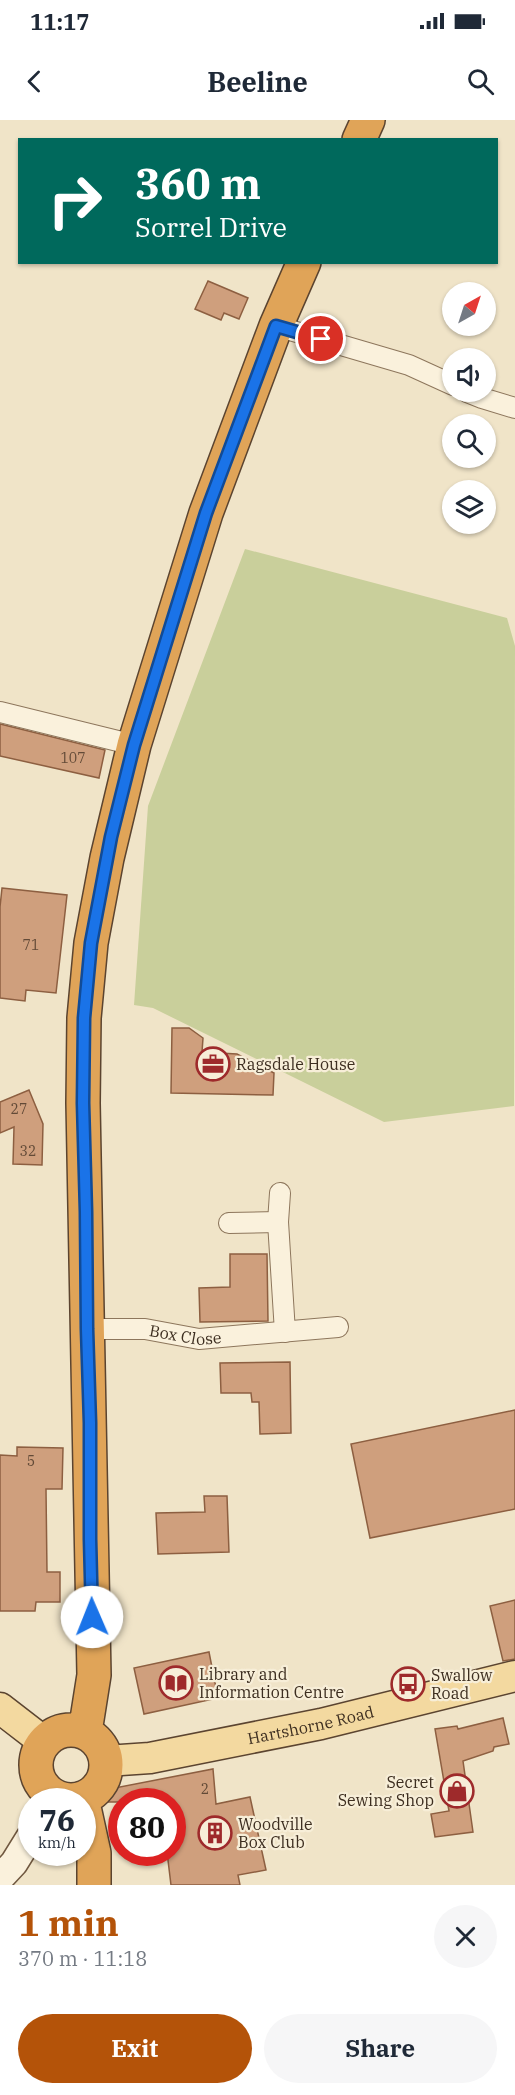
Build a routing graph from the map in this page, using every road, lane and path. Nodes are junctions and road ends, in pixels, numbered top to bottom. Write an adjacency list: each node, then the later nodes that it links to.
1 (368, 120): 2 (highway)
2 (359, 138)
3 (303, 264): 4 (highway)
4 (276, 326): 5 (street); 9 (highway)
5 (442, 380)
6 (495, 402): 7 (street)
7 (515, 408)
8 (0, 712): 9 (street)
9 (134, 745): 14 (highway)
10 (280, 1193): 11 (street)
11 (278, 1222): 12 (street); 15 (street)
12 (230, 1223)
13 (338, 1327): 15 (street, Box Close)
14 (87, 1329): 15 (street, Box Close); 18 (highway)
15 (285, 1332)
16 (515, 1676): 20 (main road, Hartshorne Road)
17 (0, 1708): 19 (main road)
18 (85, 1732): 19 (highway); 20 (highway)
19 (44, 1742): 21 (highway)
20 (106, 1761): 22 (highway)
21 (45, 1788)
22 (96, 1788)
23 (18, 1857): 25 (street)
24 (94, 1866): 26 (highway)
25 (0, 1878)
26 (94, 1885)

